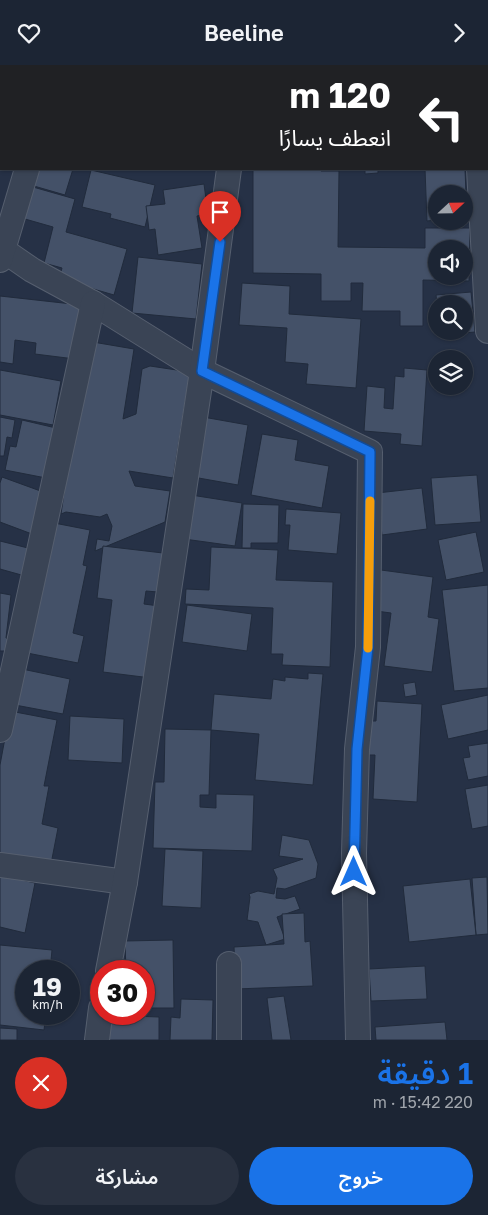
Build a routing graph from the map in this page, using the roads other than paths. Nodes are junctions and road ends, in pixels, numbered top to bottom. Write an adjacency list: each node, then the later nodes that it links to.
1 (27, 170): 4 (street)
2 (230, 170): 7 (street)
3 (479, 170): 6 (street)
4 (1, 253): 5 (street)
5 (93, 303): 7 (street); 8 (street)
6 (488, 331)
7 (202, 371): 10 (street); 16 (street)
8 (0, 730)
9 (0, 865): 10 (street)
10 (125, 882): 11 (street)
11 (110, 960)
12 (230, 964): 15 (street)
13 (99, 1025): 14 (street)
14 (97, 1040)
15 (229, 1040)
16 (358, 1040)

